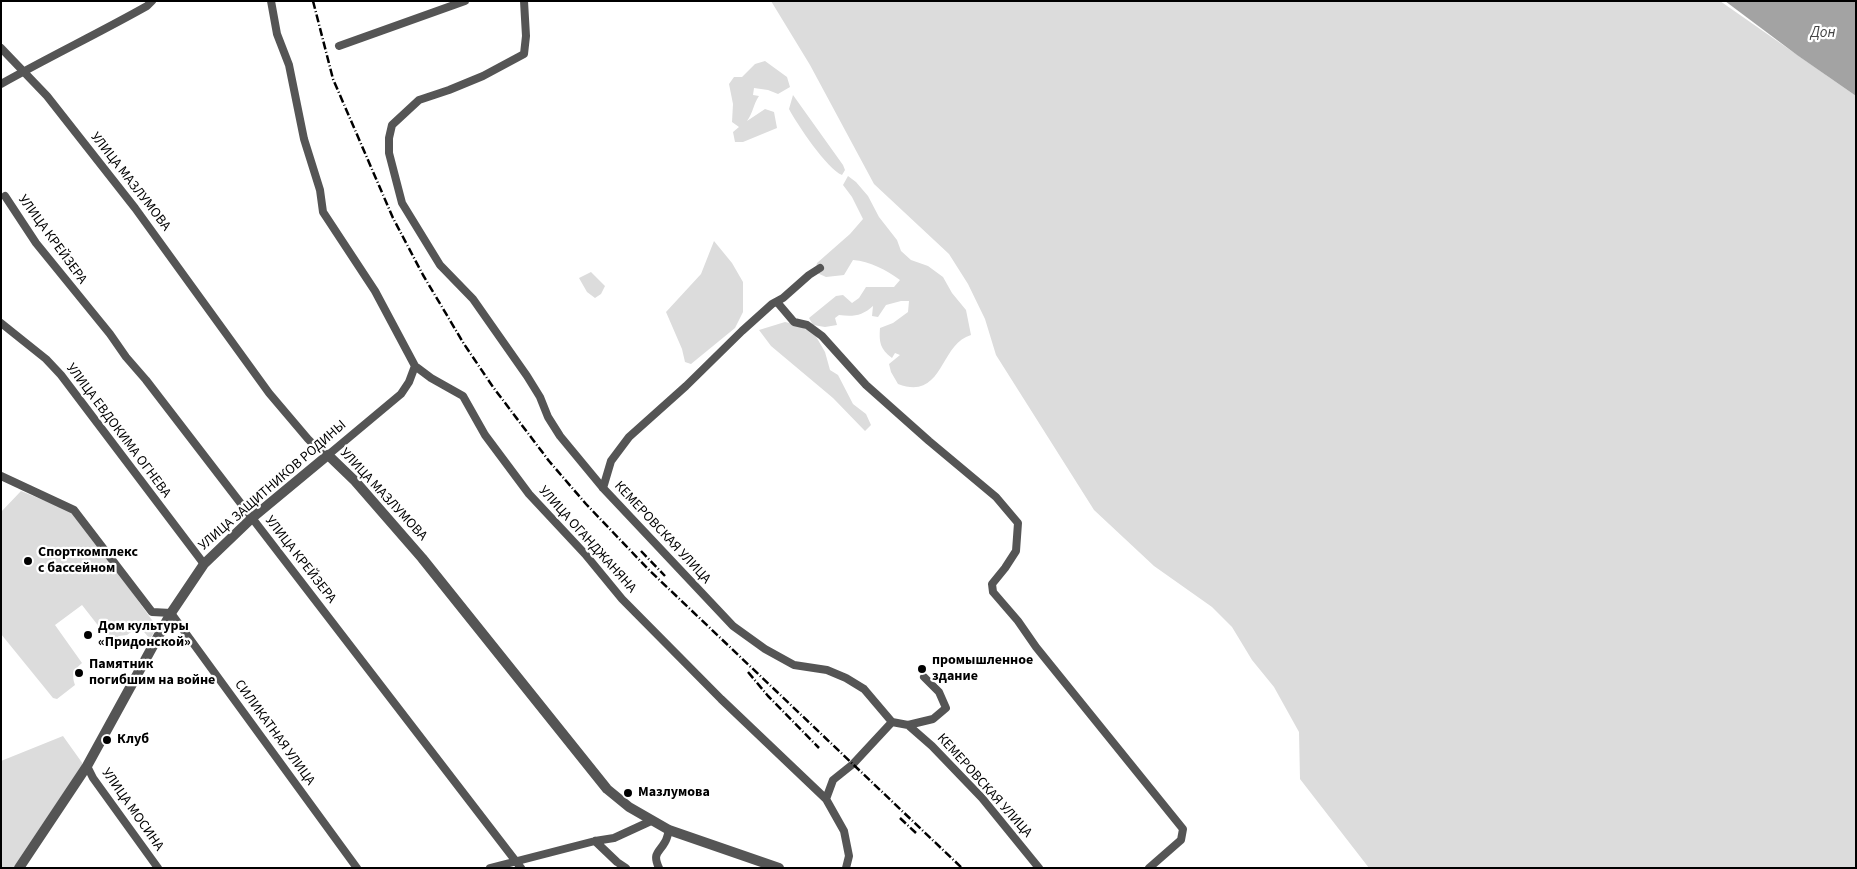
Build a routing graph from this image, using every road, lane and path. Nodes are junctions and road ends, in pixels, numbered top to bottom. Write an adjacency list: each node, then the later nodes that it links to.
1 (152, 1): 7 (street)
2 (272, 1): 13 (street, УЛИЦА ОГАНДЖАНЯНА)
3 (465, 1): 5 (street)
4 (524, 1): 16 (street, КЕМЕРОВСКАЯ УЛИЦА)
5 (338, 46)
6 (1, 48): 7 (street, УЛИЦА МАЗЛУМОВА)
7 (25, 72): 8 (street); 14 (street, УЛИЦА МАЗЛУМОВА)
8 (1, 84)
9 (5, 196): 17 (street, УЛИЦА КРЕЙЗЕРА)
10 (820, 268): 11 (street)
11 (777, 302): 16 (street); 38 (street)
12 (1, 324): 18 (street, УЛИЦА ЕВДОКИМА ОГНЕВА)
13 (414, 366): 14 (street, УЛИЦА ЗАЩИТНИКОВ РОДИНЫ); 24 (street, УЛИЦА ОГАНДЖАНЯНА)
14 (328, 455): 17 (street, УЛИЦА ЗАЩИТНИКОВ РОДИНЫ); 25 (street, УЛИЦА МАЗЛУМОВА)
15 (1, 476): 19 (street)
16 (603, 488): 21 (street, КЕМЕРОВСКАЯ УЛИЦА)
17 (252, 518): 18 (street, УЛИЦА ЗАЩИТНИКОВ РОДИНЫ); 28 (street, УЛИЦА КРЕЙЗЕРА)
18 (204, 564): 19 (street, УЛИЦА ЗАЩИТНИКОВ РОДИНЫ)
19 (171, 613): 23 (street, УЛИЦА ЗАЩИТНИКОВ РОДИНЫ); 31 (street, СИЛИКАТНАЯ УЛИЦА)
20 (924, 677): 22 (street)
21 (892, 722): 22 (street); 24 (street)
22 (908, 725): 37 (street, КЕМЕРОВСКАЯ УЛИЦА)
23 (87, 766): 29 (street, УЛИЦА ЗАЩИТНИКОВ РОДИНЫ); 30 (street, УЛИЦА МОСИНА)
24 (826, 798): 36 (street, УЛИЦА ОГАНДЖАНЯНА)
25 (651, 821): 26 (street, УЛИЦА МАЗЛУМОВА); 27 (street)
26 (669, 830): 34 (street); 35 (street, УЛИЦА МАЗЛУМОВА)
27 (595, 841): 28 (street); 33 (street)
28 (519, 865): 32 (street)
29 (19, 868)
30 (158, 868)
31 (357, 868)
32 (490, 868)
33 (626, 868)
34 (659, 868)
35 (779, 868)
36 (846, 868)
37 (1040, 868)
38 (1149, 868)

